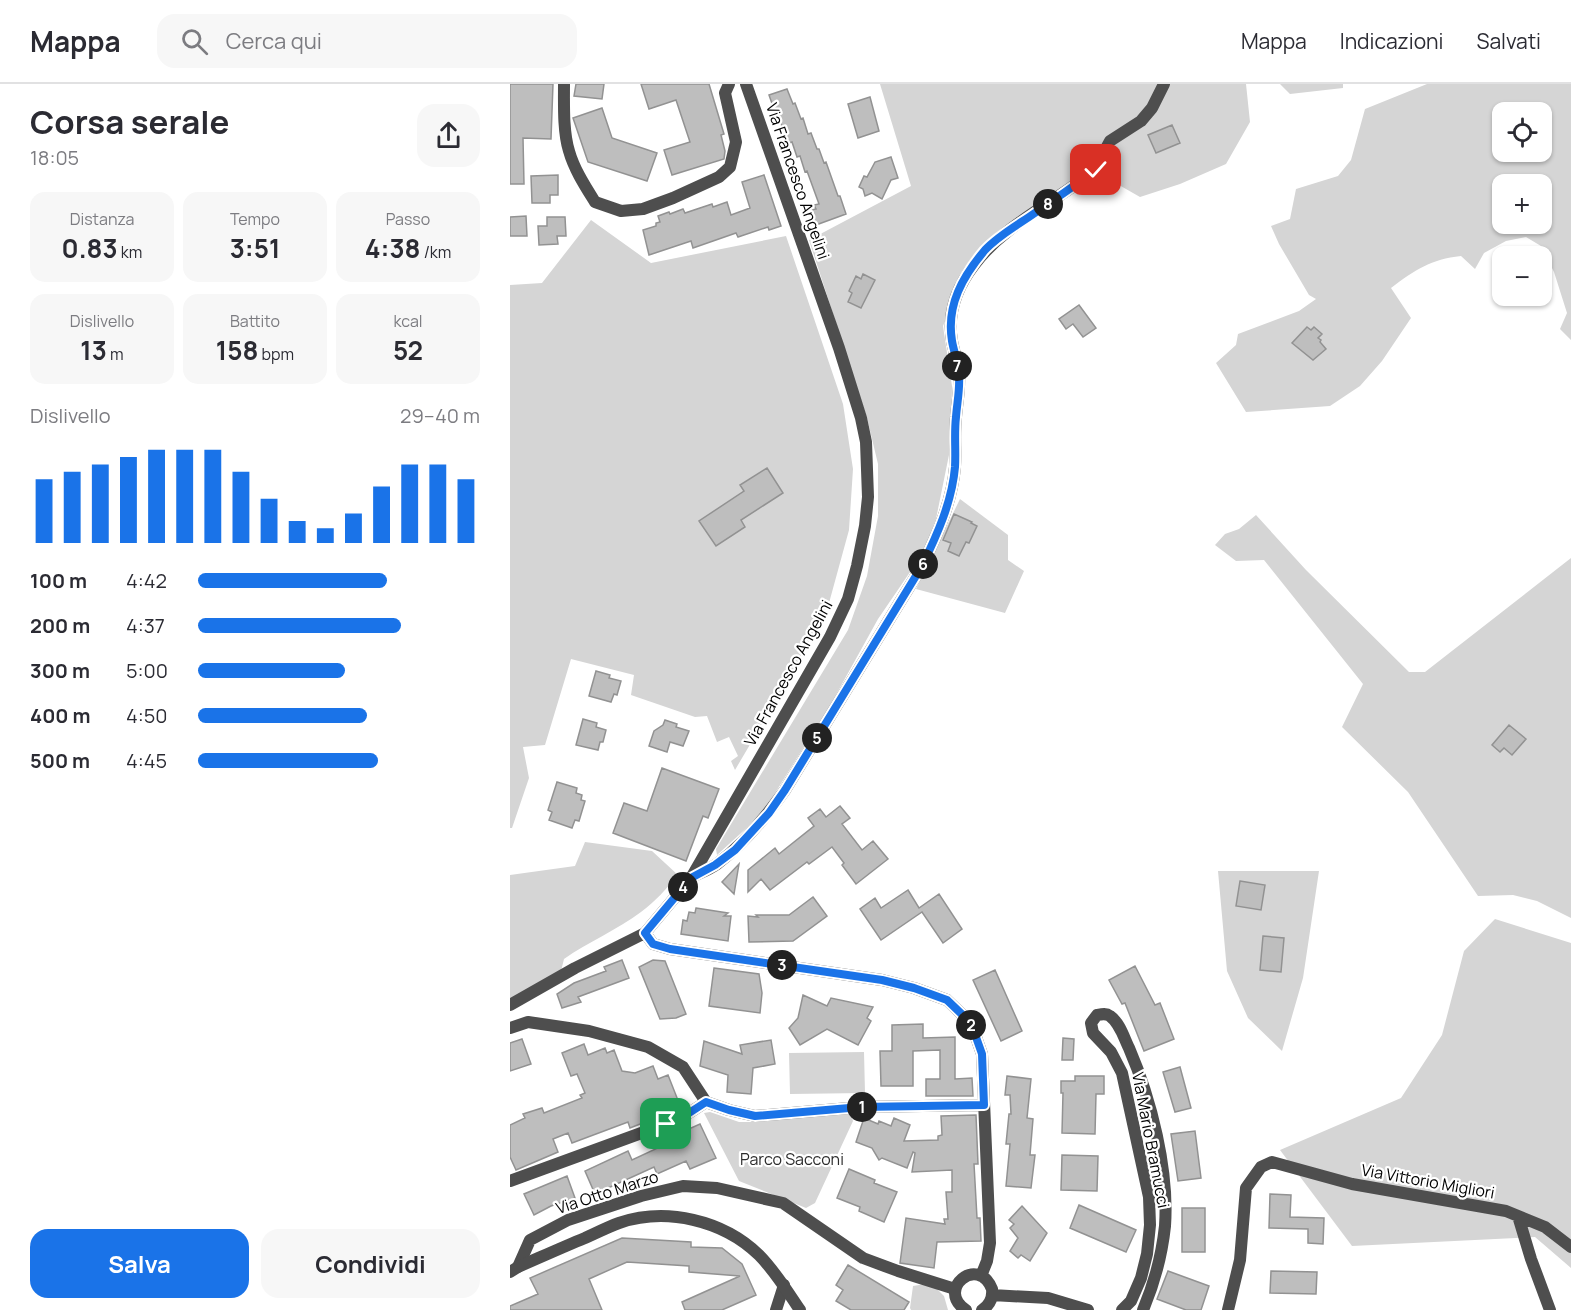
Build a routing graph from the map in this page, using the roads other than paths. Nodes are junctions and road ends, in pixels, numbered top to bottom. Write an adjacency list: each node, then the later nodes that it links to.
1 (564, 84): 2 (street)
2 (729, 84)
3 (746, 84): 5 (street, Via Francesco Angelini)
4 (1164, 84): 5 (street)
5 (691, 878): 6 (street, Via Francesco Angelini)
6 (645, 933): 7 (street, Via Francesco Angelini); 10 (street)
7 (510, 1005)
8 (510, 1028): 9 (street)
9 (706, 1102): 10 (street); 11 (street)
10 (984, 1105): 15 (street)
11 (510, 1181)
12 (1518, 1216): 13 (street, Via Vittorio Migliori); 26 (street, Via Vittorio Migliori); 27 (street)
13 (1571, 1247)
14 (514, 1270): 16 (street); 17 (street, Via Otto Marzo)
15 (981, 1276): 17 (street); 18 (street)
16 (784, 1285): 19 (street); 20 (street)
17 (955, 1289): 21 (street)
18 (992, 1295): 22 (street); 23 (street)
19 (776, 1310)
20 (800, 1310)
21 (966, 1310)
22 (982, 1310)
23 (1088, 1310)
24 (1122, 1310): 25 (street, Via Mario Bramucci)
25 (1143, 1310)
26 (1228, 1310)
27 (1550, 1310)

